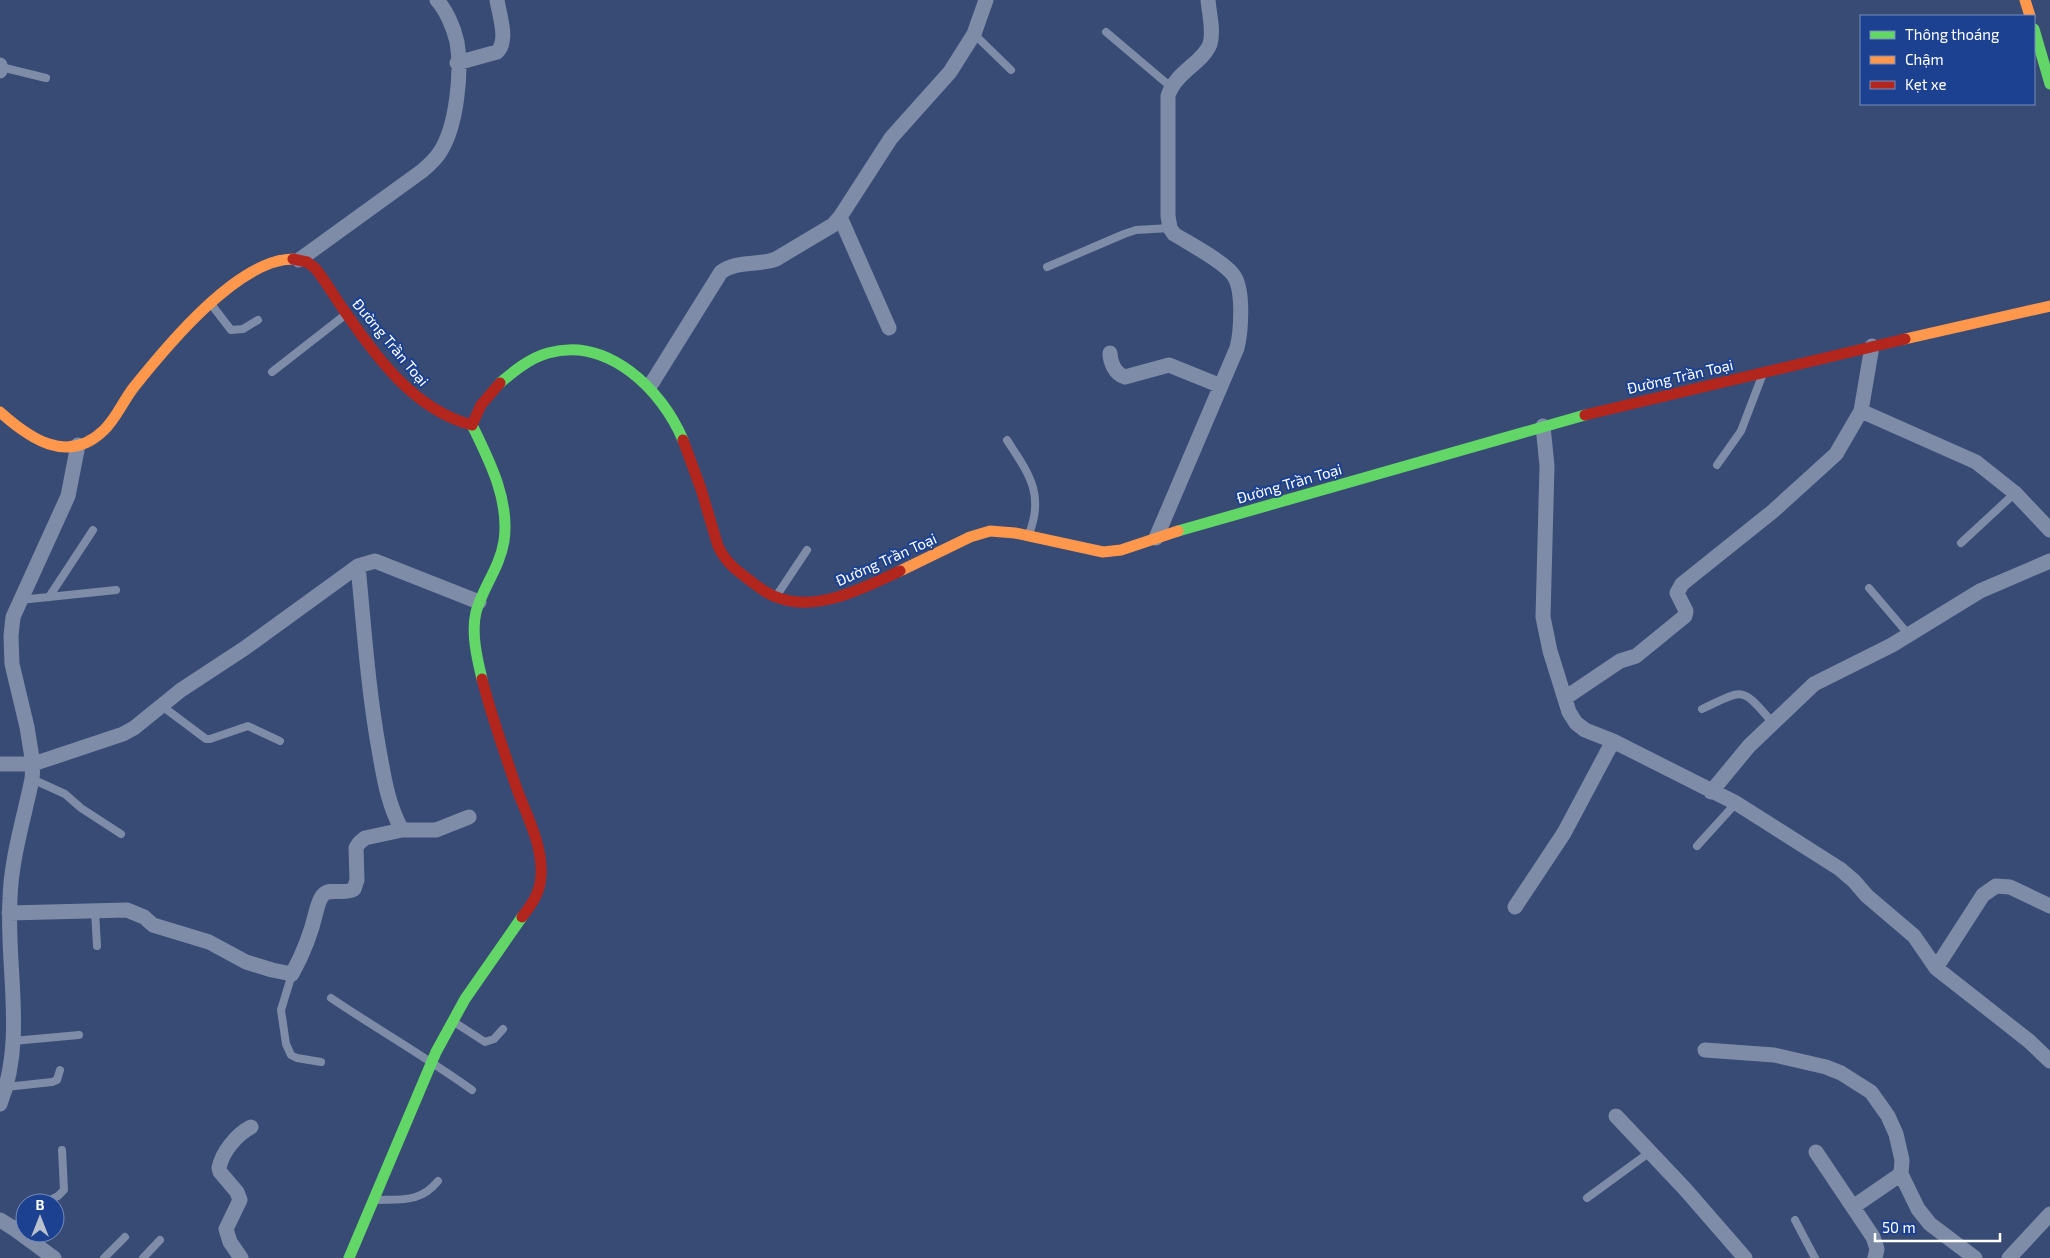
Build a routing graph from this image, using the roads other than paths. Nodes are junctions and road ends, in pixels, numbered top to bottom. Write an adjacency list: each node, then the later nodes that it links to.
1 (437, 0): 10 (street)
2 (497, 0): 10 (street)
3 (1208, 0): 15 (street)
4 (2025, 0): 6 (street)
5 (988, 2): 9 (street)
6 (2030, 15)
7 (1106, 32): 15 (lane)
8 (2035, 33): 14 (street)
9 (974, 34): 12 (lane); 16 (street)
10 (457, 63): 18 (street)
11 (0, 68): 13 (lane)
12 (1011, 70)
13 (46, 78)
14 (2050, 84)
15 (1171, 87): 17 (street)
16 (840, 218): 24 (street); 29 (street)
17 (1170, 228): 19 (lane); 30 (street)
18 (299, 260): 20 (street); 22 (street, Đường Trần Toại)
19 (1047, 267)
20 (211, 304): 23 (lane); 36 (street)
21 (2050, 306): 25 (street, Đường Trần Toại)
22 (347, 314): 27 (lane); 33 (street, Đường Trần Toại)
23 (258, 320)
24 (889, 328)
25 (1872, 346): 28 (street, Đường Trần Toại); 31 (street)
26 (1110, 353): 30 (street)
27 (272, 372)
28 (1764, 372): 34 (street, Đường Trần Toại); 37 (lane)
29 (650, 386): 33 (street, Đường Trần Toại); 50 (street, Đường Trần Toại)
30 (1222, 386): 42 (street)
31 (1861, 411): 38 (street); 54 (street)
32 (0, 412): 36 (street)
33 (472, 426): 52 (street)
34 (1543, 426): 42 (street, Đường Trần Toại); 54 (street)
35 (1007, 440): 41 (lane)
36 (78, 445): 51 (street)
37 (1717, 465)
38 (2015, 493): 40 (street); 43 (lane)
39 (93, 530): 49 (lane)
40 (2050, 530)
41 (1028, 536): 42 (street, Đường Trần Toại); 50 (street, Đường Trần Toại)
42 (1156, 538)
43 (1961, 543)
44 (807, 550): 50 (lane)
45 (2050, 561): 53 (street)
46 (358, 566): 52 (street); 55 (street); 65 (street)
47 (1870, 588): 53 (lane)
48 (116, 590): 49 (lane)
49 (50, 596): 51 (lane)
50 (776, 597)
51 (20, 600): 61 (street)
52 (479, 602): 76 (street)
53 (1908, 636): 57 (street)
54 (1565, 698): 59 (street)
55 (162, 706): 58 (lane); 61 (street)
56 (1702, 709): 57 (lane)
57 (1773, 723): 62 (street)
58 (280, 741)
59 (1613, 742): 62 (street); 69 (street)
60 (0, 764): 61 (street)
61 (32, 772): 66 (lane); 71 (street)
62 (1711, 792): 63 (street)
63 (1736, 804): 67 (lane); 73 (street)
64 (469, 817): 65 (street)
65 (402, 830): 74 (street)
66 (121, 834)
67 (1697, 846)
68 (2050, 906): 73 (street)
69 (1515, 907)
70 (95, 911): 71 (street); 72 (lane); 74 (street)
71 (9, 912): 79 (street)
72 (97, 946)
73 (1936, 968): 82 (street)
74 (292, 974): 83 (lane)
75 (331, 998): 81 (lane)
76 (453, 1021): 77 (lane); 81 (street)
77 (503, 1028)
78 (79, 1036): 79 (lane)
79 (13, 1041): 85 (street)
80 (1705, 1050): 93 (street)
81 (432, 1061): 86 (lane); 97 (street)
82 (2050, 1061)
83 (321, 1062)
84 (60, 1070): 85 (lane)
85 (6, 1088): 87 (street)
86 (472, 1090)
87 (0, 1104)
88 (1616, 1116): 91 (street)
89 (251, 1127): 109 (street)
90 (62, 1150): 95 (lane)
91 (1650, 1152): 96 (lane); 111 (street)
92 (1816, 1152): 98 (street)
93 (1901, 1174): 98 (street); 114 (street)
94 (438, 1181): 97 (lane)
95 (61, 1193)
96 (1587, 1198)
97 (374, 1200): 110 (street)
98 (1853, 1207): 113 (street)
99 (2050, 1214): 103 (street)
100 (0, 1220): 102 (street)
101 (1795, 1220): 112 (lane)
102 (14, 1228): 106 (street)
103 (2045, 1231): 115 (street)
104 (125, 1237): 107 (lane)
105 (160, 1240): 108 (lane)
106 (54, 1258)
107 (104, 1258)
108 (143, 1258)
109 (241, 1258)
110 (349, 1258)
111 (1745, 1258)
112 (1815, 1258)
113 (1875, 1258)
114 (1975, 1258)
115 (2008, 1258)

